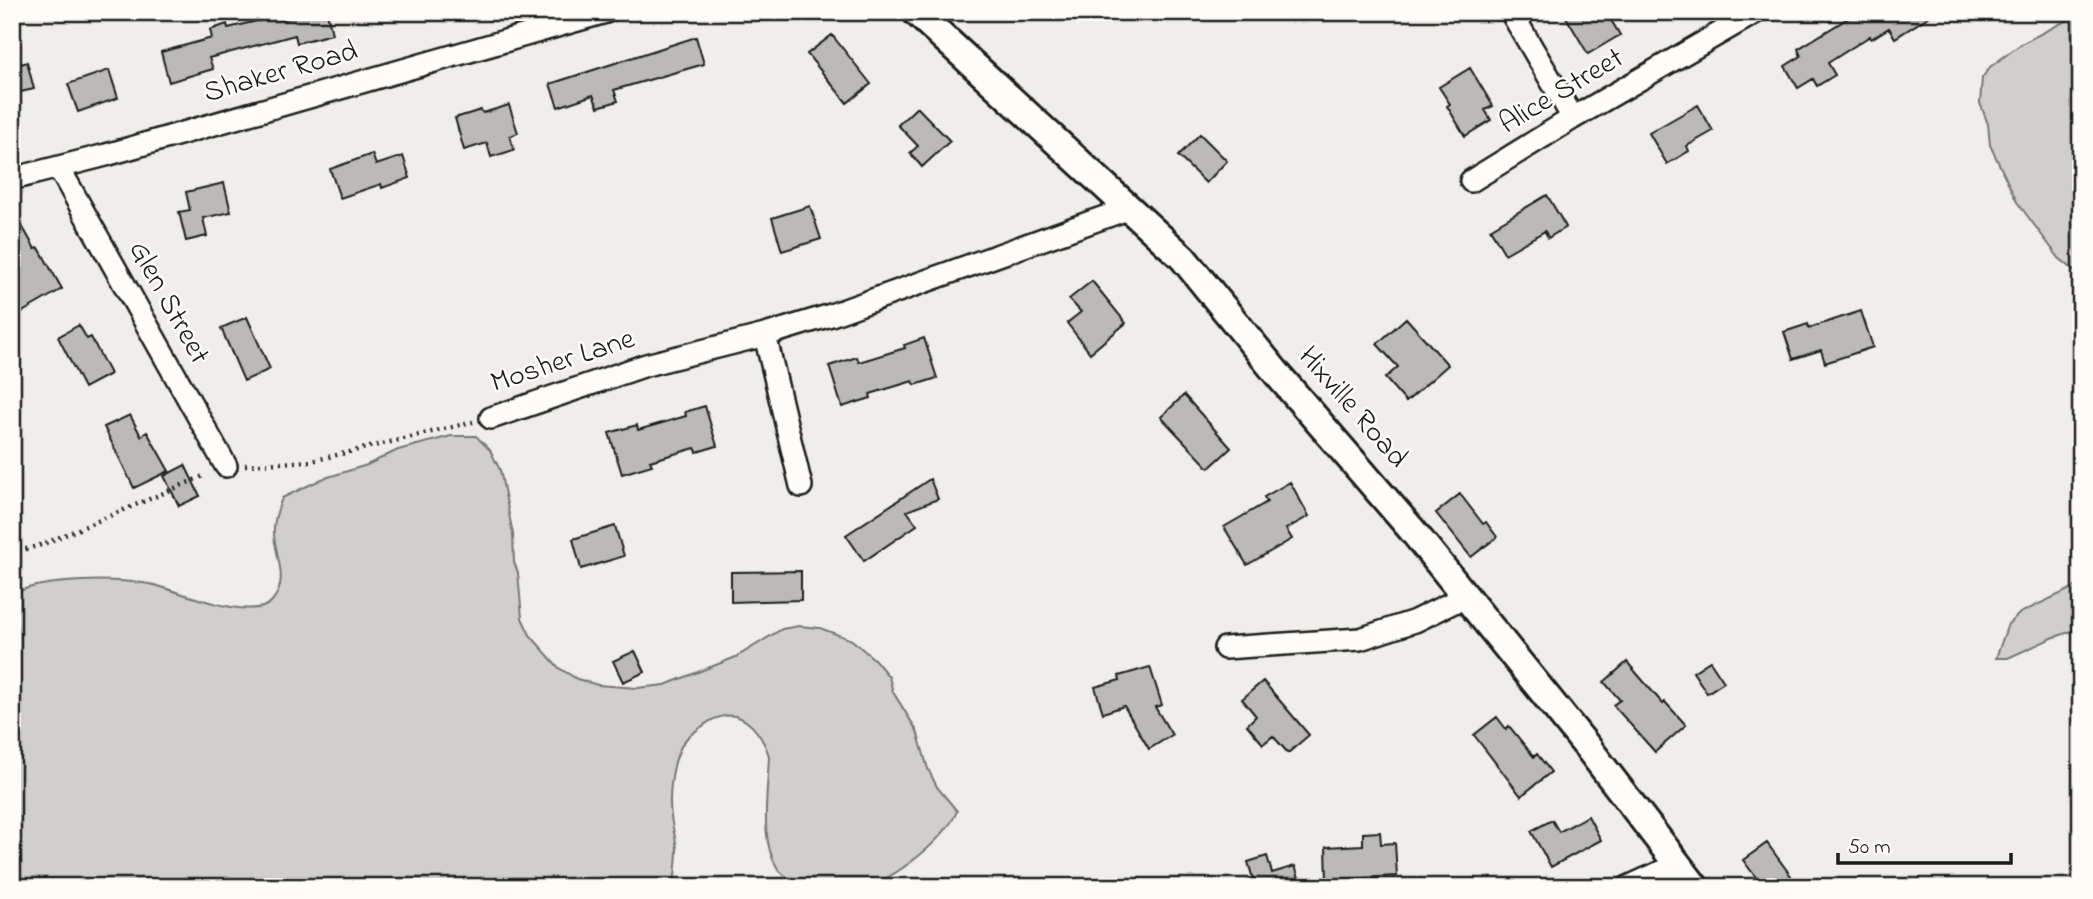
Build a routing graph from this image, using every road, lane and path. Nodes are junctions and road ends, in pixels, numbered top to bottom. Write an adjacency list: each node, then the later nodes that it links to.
1 (606, 12): 6 (street, Shaker Road)
2 (916, 12): 9 (street, Hixville Road)
3 (1511, 12): 5 (street)
4 (1756, 12): 5 (street, Alice Street)
5 (1573, 118): 8 (street, Alice Street)
6 (59, 168): 7 (street, Shaker Road); 12 (street, Glen Street)
7 (12, 178)
8 (1471, 181)
9 (1130, 208): 10 (street, Mosher Lane); 15 (street, Hixville Road)
10 (765, 335): 11 (street, Mosher Lane); 13 (street)
11 (491, 418): 12 (path, Mosher Lane)
12 (226, 466): 14 (path, Mosher Lane)
13 (801, 486)
14 (12, 553)
15 (1466, 596): 16 (street); 17 (street, Hixville Road)
16 (1225, 648)
17 (1678, 864): 18 (street); 19 (street, Hixville Road)
18 (1628, 887)
19 (1695, 887)

